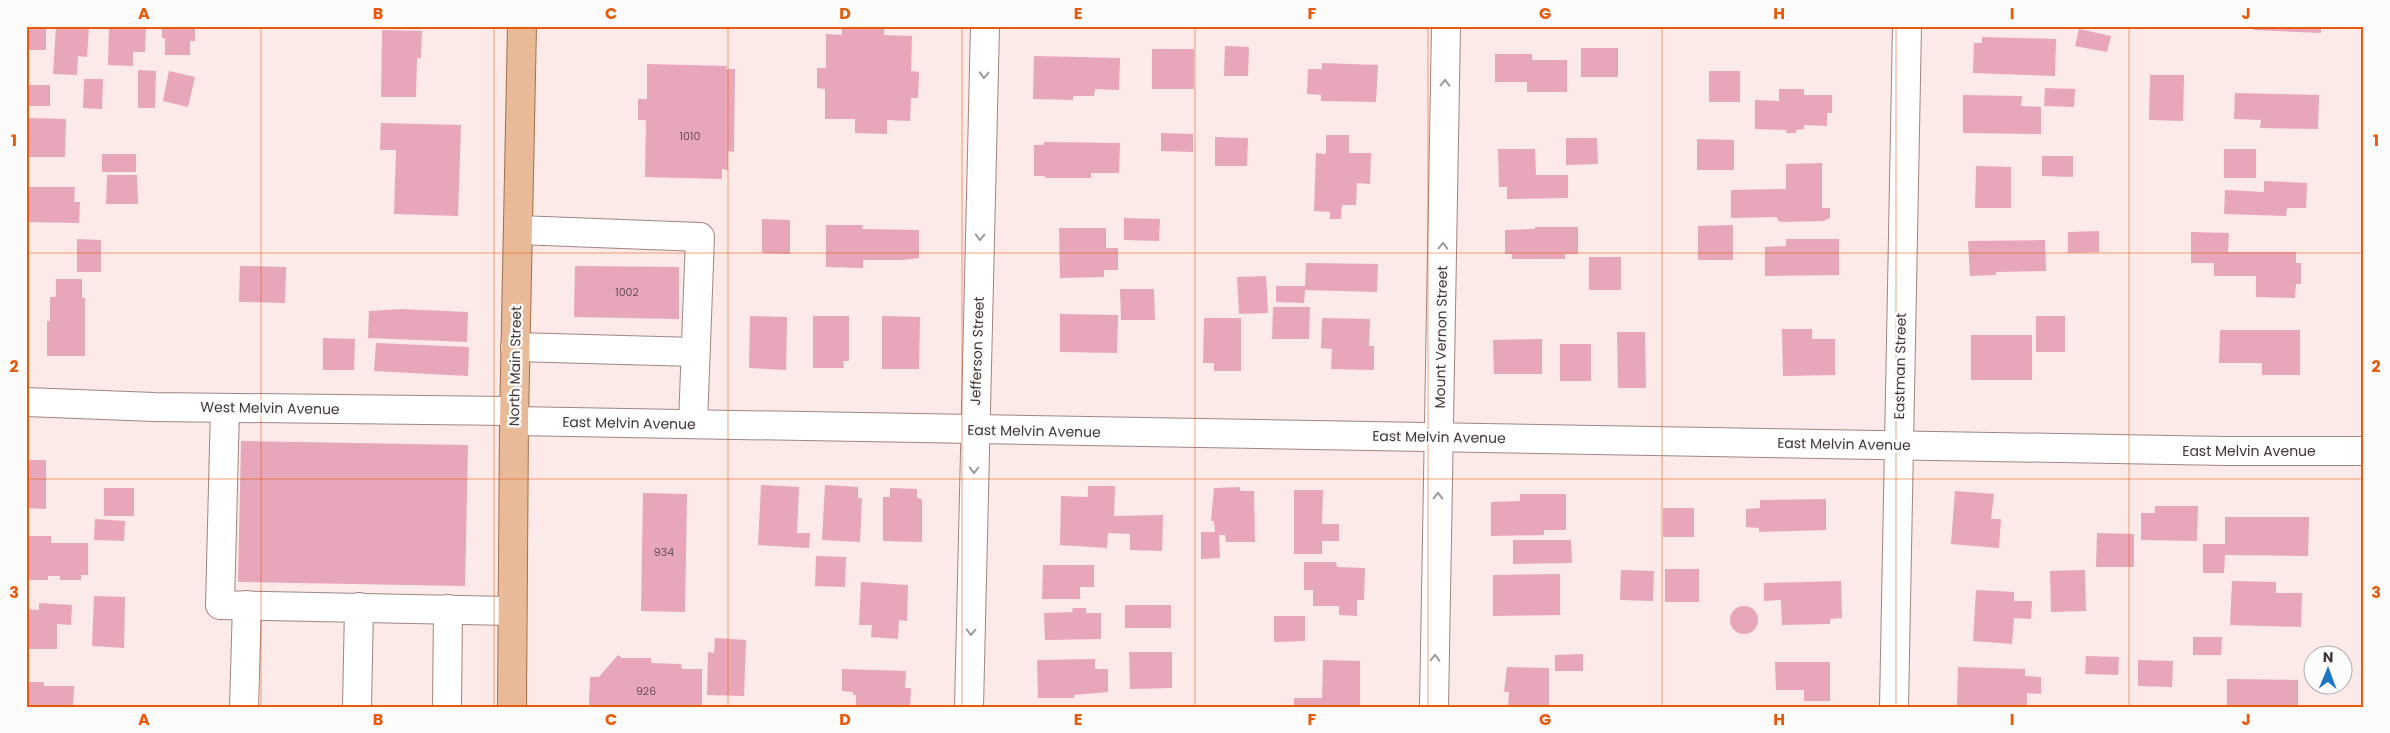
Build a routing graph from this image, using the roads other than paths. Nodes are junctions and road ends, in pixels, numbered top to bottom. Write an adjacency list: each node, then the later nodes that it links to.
1 (522, 26): 5 (main road, North Main Street)
2 (985, 26): 12 (street, Jefferson Street, one-way to 12)
3 (1446, 26): 13 (street, Mount Vernon Street, one-way to 3)
4 (1907, 26): 14 (street, Eastman Street)
5 (518, 230): 6 (main road, North Main Street); 7 (street)
6 (516, 347): 7 (street); 10 (main road, North Main Street)
7 (696, 352): 11 (street)
8 (26, 402): 9 (street, West Melvin Avenue)
9 (225, 408): 10 (street, West Melvin Avenue); 16 (street)
10 (514, 416): 11 (street, East Melvin Avenue); 19 (main road, North Main Street)
11 (693, 424): 12 (street, East Melvin Avenue)
12 (974, 430): 13 (street, East Melvin Avenue); 24 (street, Jefferson Street, one-way to 24)
13 (1440, 437): 14 (street, East Melvin Avenue); 25 (street, Mount Vernon Street, one-way to 13)
14 (1899, 445): 15 (street, East Melvin Avenue); 26 (street, Eastman Street)
15 (2364, 451)
16 (247, 605): 17 (street); 20 (street)
17 (359, 607): 18 (street); 21 (street)
18 (448, 609): 19 (street); 22 (street)
19 (512, 611): 23 (main road, North Main Street)
20 (244, 707)
21 (357, 707)
22 (446, 707)
23 (512, 707)
24 (969, 707)
25 (1434, 707)
26 (1894, 707)

